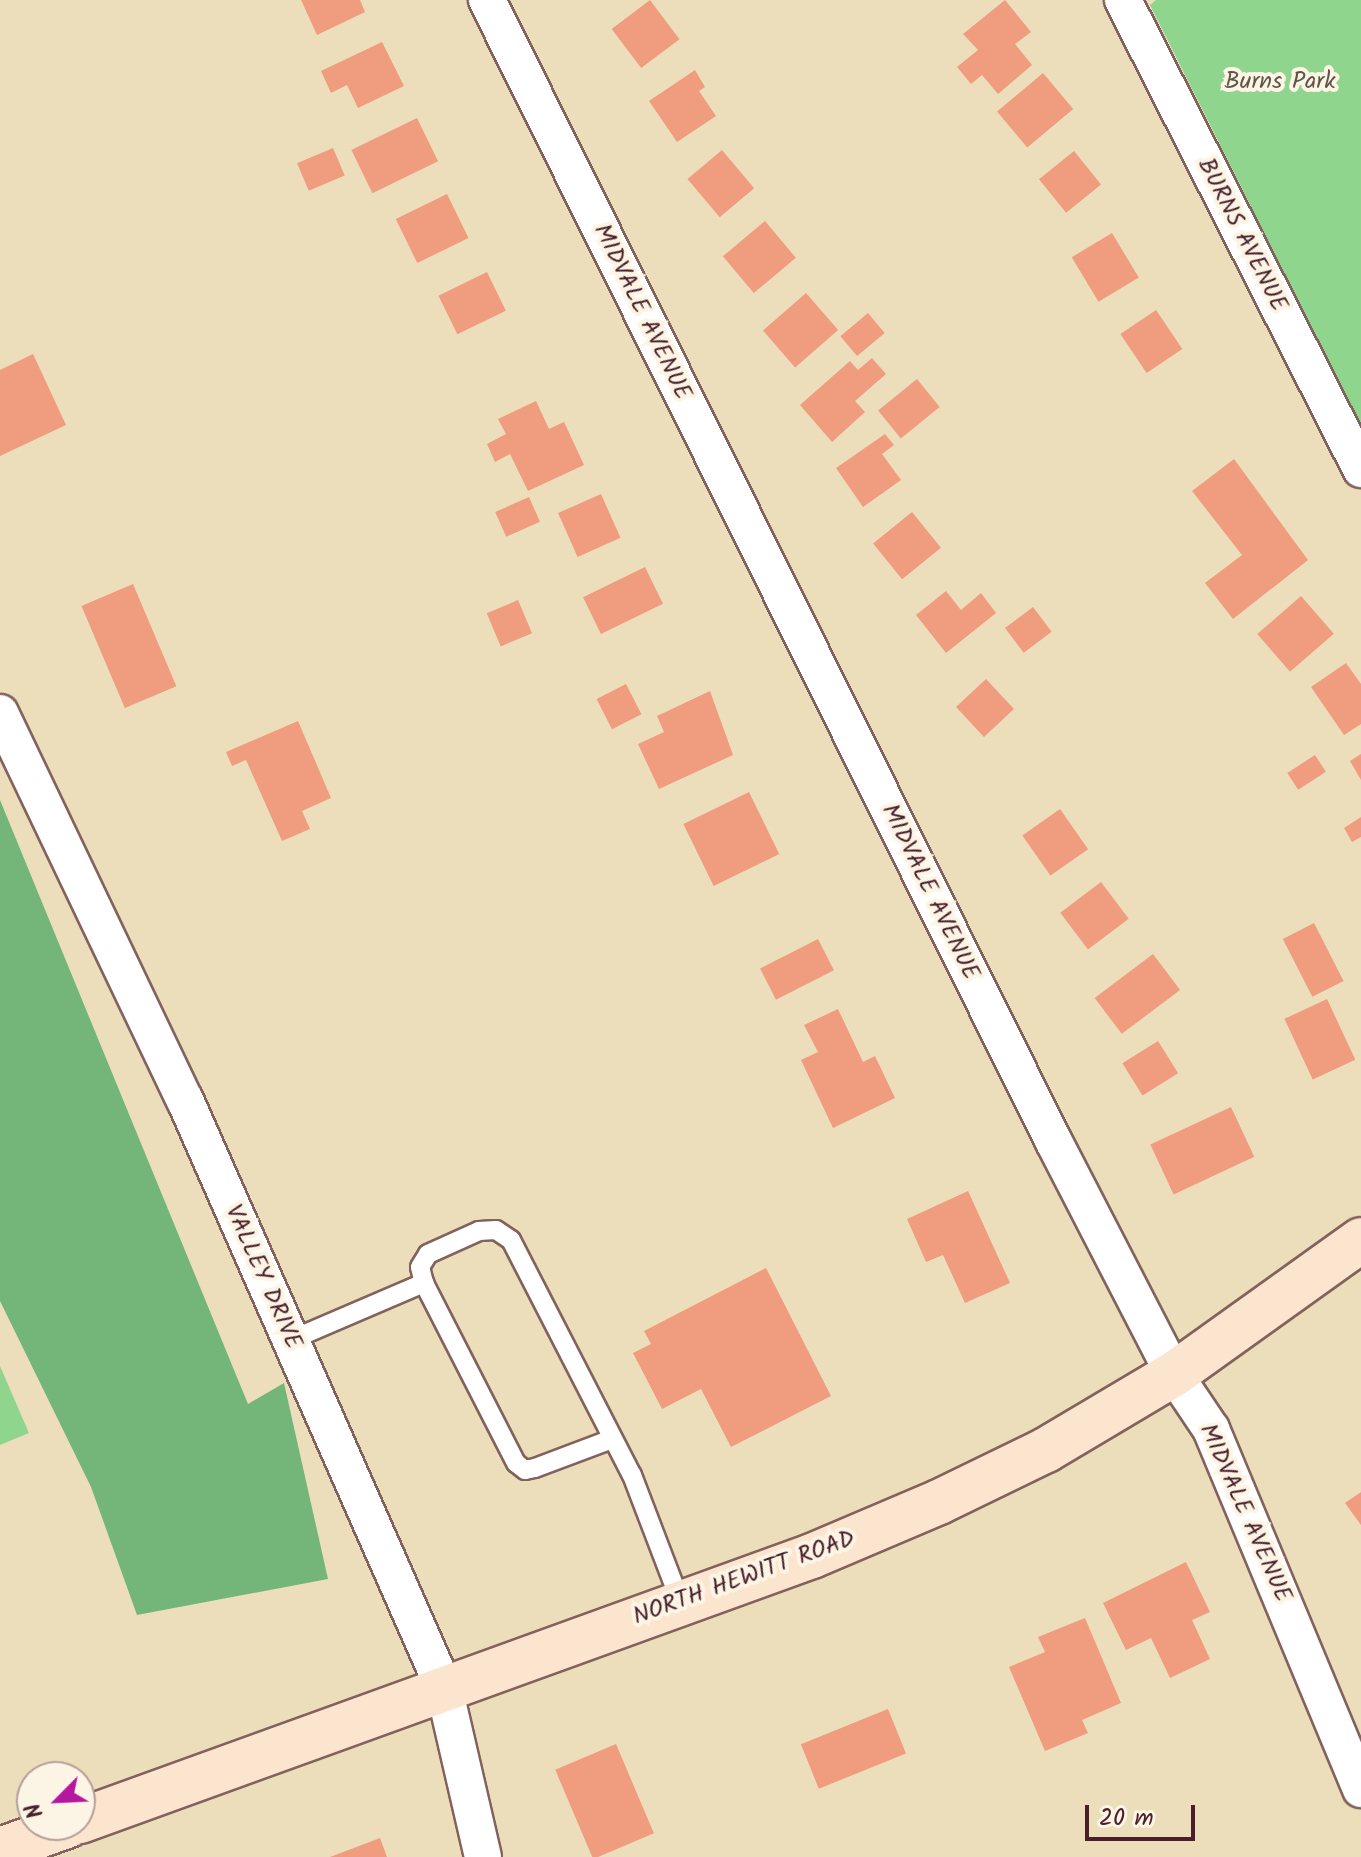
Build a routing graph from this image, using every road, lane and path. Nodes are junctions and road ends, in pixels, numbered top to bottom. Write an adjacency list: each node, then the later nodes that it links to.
1 (487, 0): 8 (street, MIDVALE AVENUE)
2 (1123, 0): 3 (street, BURNS AVENUE)
3 (1361, 469)
4 (0, 713): 7 (street, VALLEY DRIVE)
5 (1361, 1240): 8 (main road, NORTH HEWITT ROAD)
6 (424, 1283): 7 (lane); 9 (lane); 9 (lane)
7 (291, 1340): 11 (street, VALLEY DRIVE)
8 (1174, 1374): 10 (main road, NORTH HEWITT ROAD); 12 (street, MIDVALE AVENUE)
9 (612, 1439): 10 (lane)
10 (681, 1603): 11 (main road, NORTH HEWITT ROAD)
11 (444, 1688): 13 (main road, NORTH HEWITT ROAD); 16 (street, VALLEY DRIVE)
12 (1361, 1789)
13 (96, 1815)
14 (25, 1841): 15 (main road)
15 (0, 1850)
16 (483, 1857)

